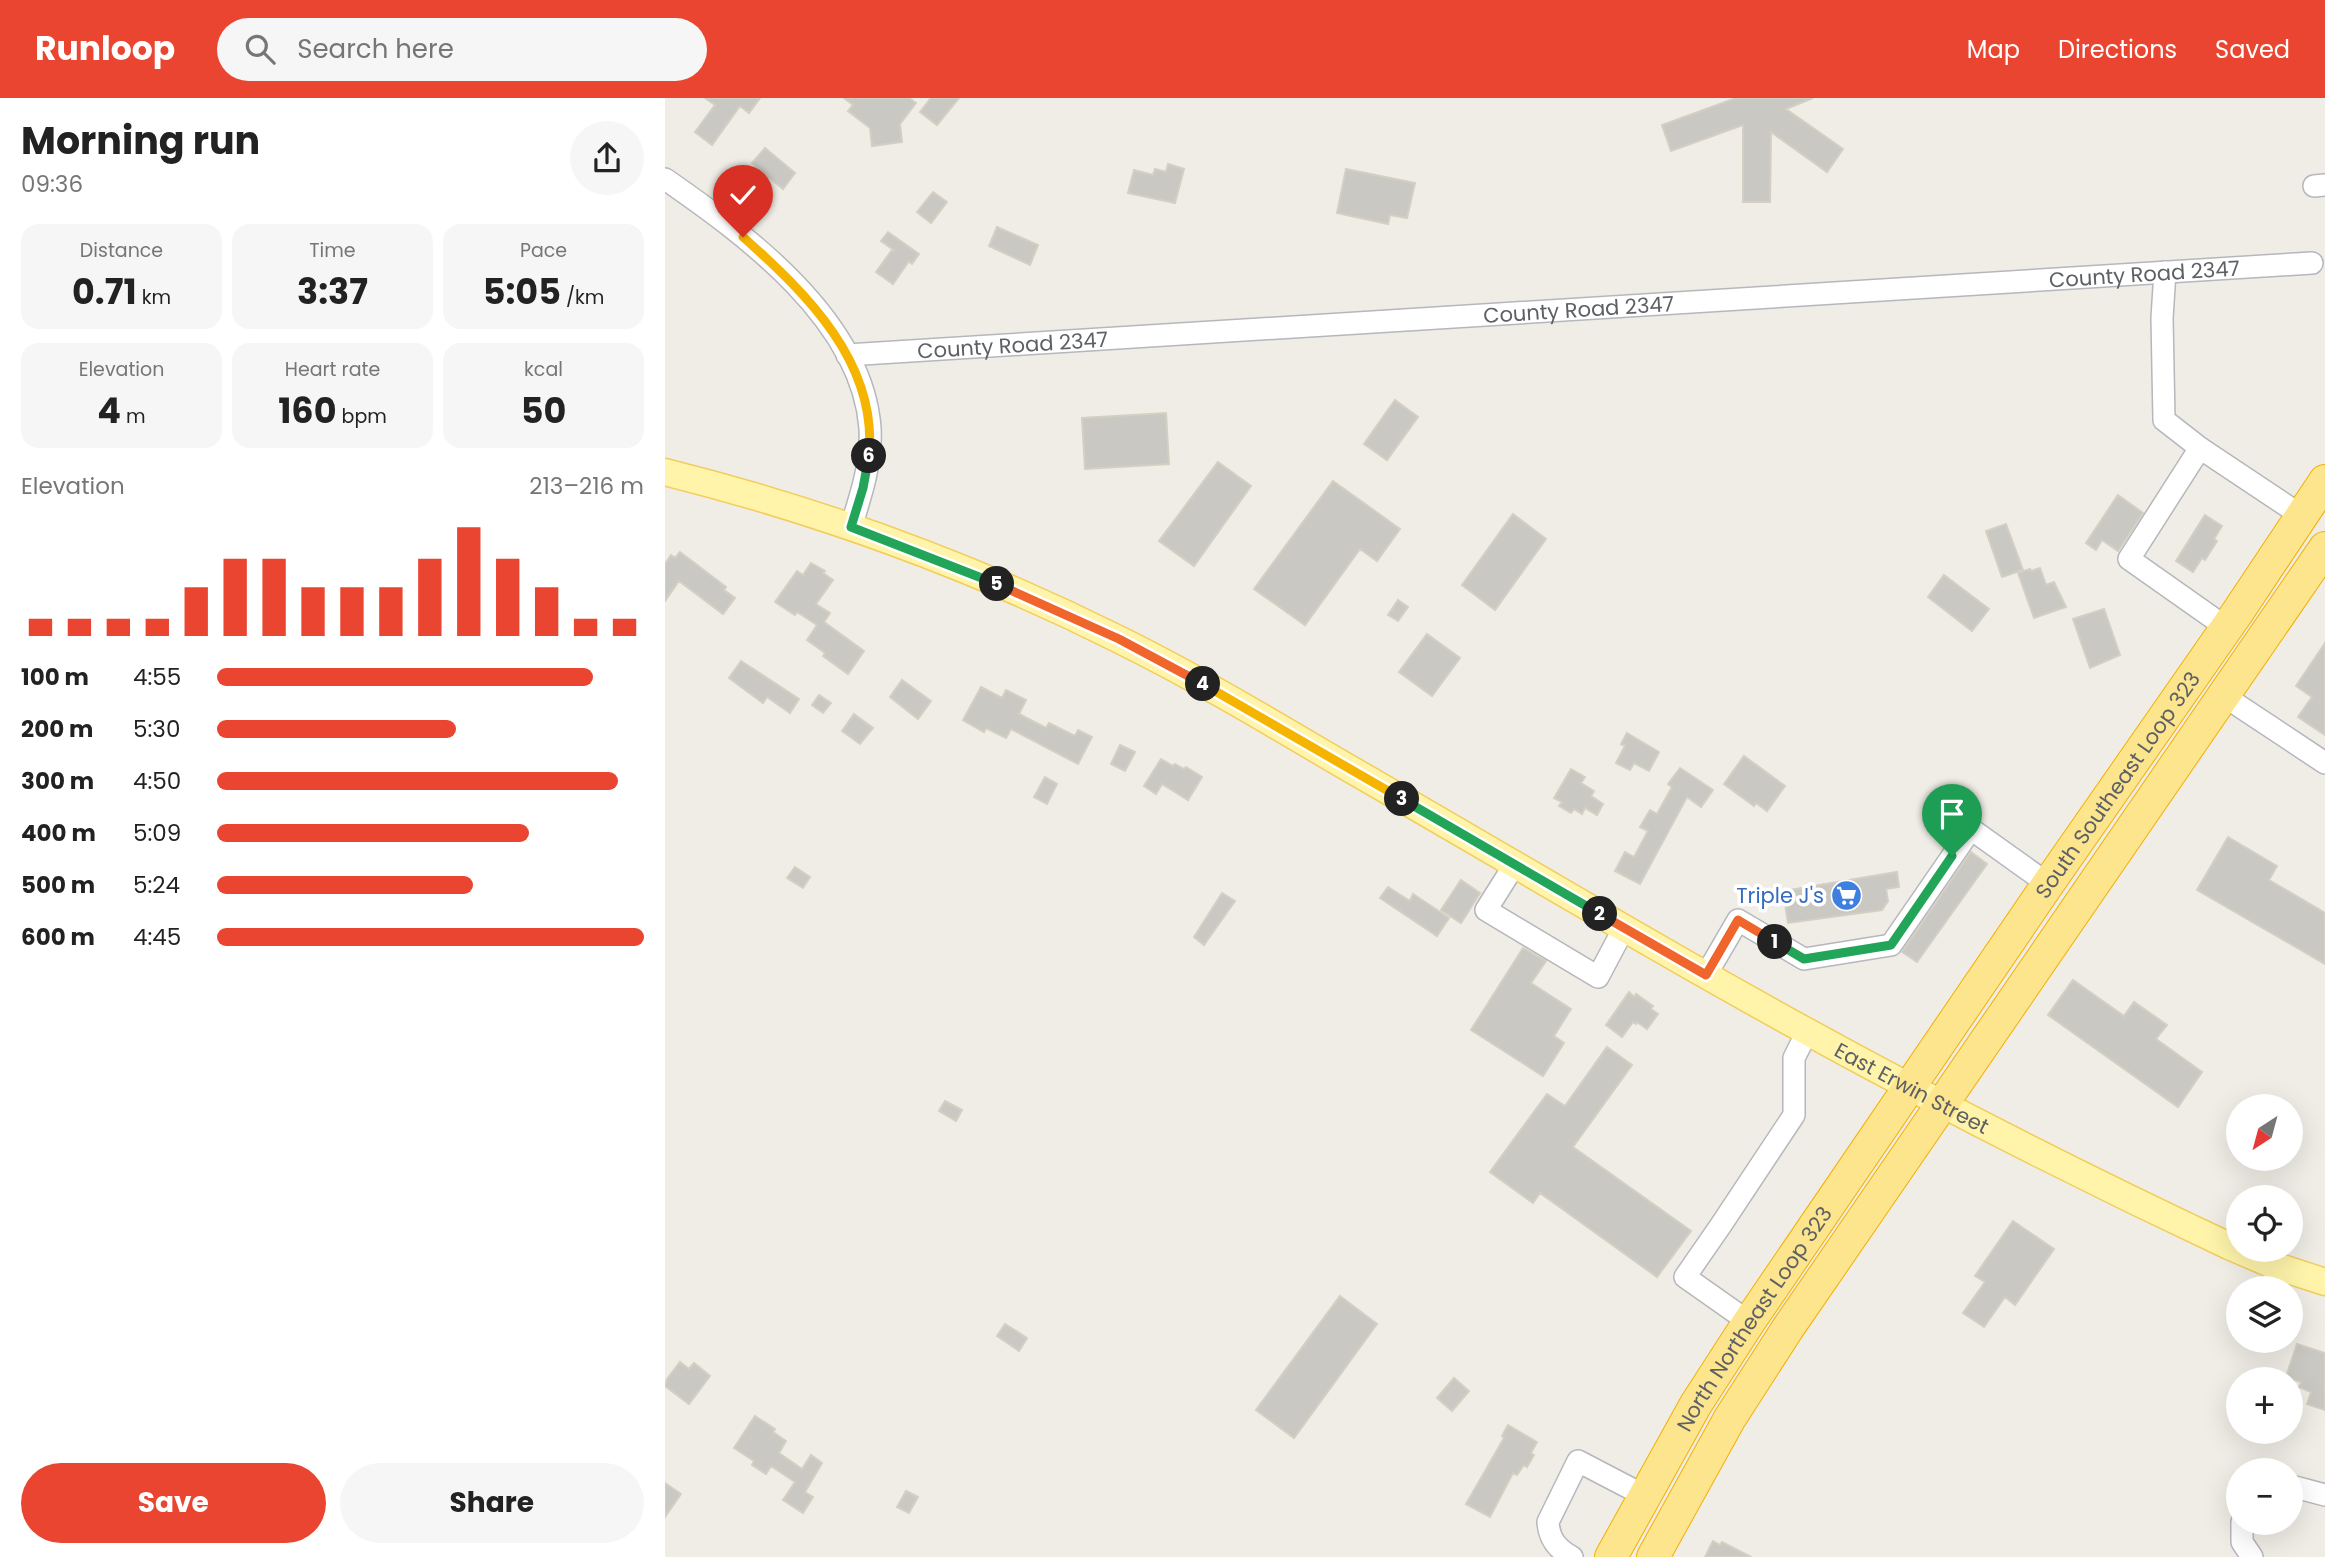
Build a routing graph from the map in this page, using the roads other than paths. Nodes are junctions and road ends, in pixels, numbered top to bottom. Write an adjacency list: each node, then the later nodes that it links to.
1 (665, 179): 4 (street)
2 (2312, 263): 3 (street, County Road 2347)
3 (2165, 272): 4 (street, County Road 2347); 5 (street)
4 (847, 355): 9 (street)
5 (2200, 448): 8 (street); 11 (street)
6 (665, 472): 9 (main road, East Erwin Street)
7 (2325, 481): 8 (highway, South Southeast Loop 323)
8 (2302, 516): 11 (highway, South Southeast Loop 323)
9 (851, 527): 14 (main road, East Erwin Street)
10 (2321, 563): 12 (highway, South Southeast Loop 323)
11 (2227, 628): 15 (highway, South Southeast Loop 323)
12 (2224, 696): 13 (street); 20 (highway, South Southeast Loop 323)
13 (2325, 763)
14 (1514, 864): 16 (main road, East Erwin Street); 16 (street)
15 (2048, 884): 17 (street); 19 (highway, South Southeast Loop 323)
16 (1624, 928): 17 (main road, East Erwin Street)
17 (1706, 975): 18 (main road, East Erwin Street)
18 (1807, 1032): 19 (main road, East Erwin Street); 22 (street)
19 (1909, 1087): 20 (main road, East Erwin Street); 22 (highway, North Northeast Loop 323)
20 (1941, 1104): 21 (main road, East Erwin Street); 29 (highway, North Northeast Loop 323)
21 (2325, 1282)
22 (1749, 1322): 25 (highway, North Northeast Loop 323)
23 (2303, 1489): 24 (street)
24 (2325, 1495)
25 (1645, 1496): 27 (street); 28 (highway, North Northeast Loop 323)
26 (2242, 1535): 30 (street)
27 (1572, 1557)
28 (1611, 1557)
29 (1653, 1557)
30 (2252, 1557)

